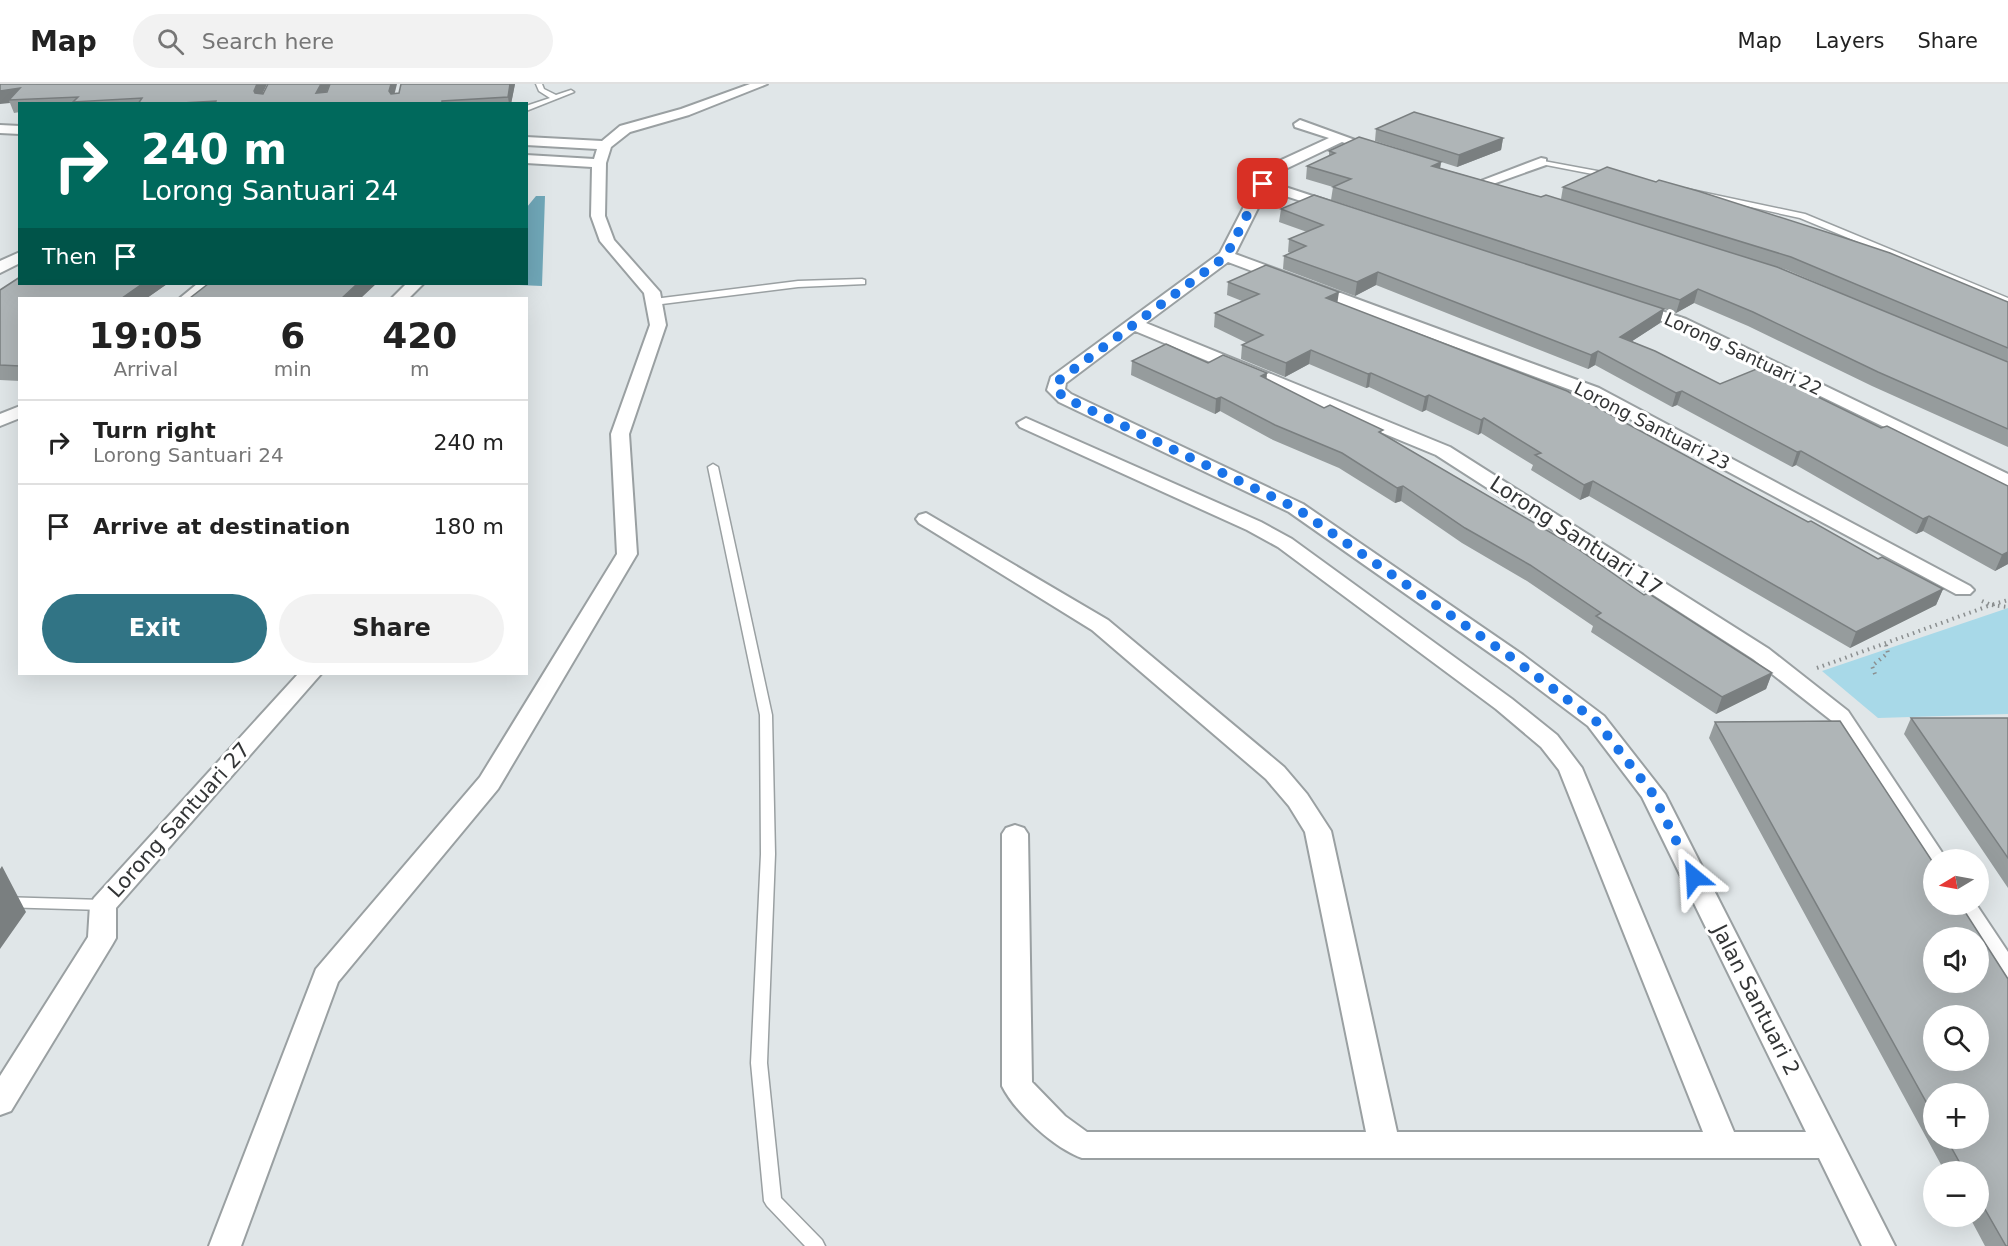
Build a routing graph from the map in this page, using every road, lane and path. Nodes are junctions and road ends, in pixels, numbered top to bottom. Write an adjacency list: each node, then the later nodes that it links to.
1 (539, 84): 4 (lane)
2 (761, 84): 12 (street)
3 (571, 92): 4 (lane)
4 (556, 98): 5 (lane)
5 (528, 108)
6 (1300, 124): 9 (street)
7 (0, 129): 8 (street)
8 (18, 130)
9 (1340, 138): 11 (street); 16 (street)
10 (528, 141): 12 (street)
11 (1363, 145)
12 (602, 154): 13 (street); 29 (street)
13 (528, 159)
14 (1541, 162): 15 (lane); 18 (street)
15 (1620, 177)
16 (1263, 184): 19 (street); 20 (street)
17 (1676, 188): 28 (lane)
18 (1508, 189)
19 (1353, 214)
20 (1226, 256): 31 (street); 40 (street, Lorong Santuari 23)
21 (18, 257): 22 (street)
22 (0, 268)
23 (862, 282): 29 (lane)
24 (205, 285): 26 (street)
25 (414, 285): 27 (street)
26 (189, 297)
27 (401, 297)
28 (2008, 301)
29 (654, 302): 56 (street)
30 (1623, 303): 38 (street, Lorong Santuari 22)
31 (1133, 324): 47 (street, Lorong Santuari 17); 54 (street, Jalan Santuari 2)
32 (0, 407): 33 (street)
33 (18, 410)
34 (18, 411): 35 (street)
35 (0, 422)
36 (1026, 423): 55 (street)
37 (713, 467): 57 (lane)
38 (2008, 481)
39 (926, 519): 53 (street)
40 (1963, 590)
41 (2008, 607): 42 (path)
42 (1886, 645): 43 (path); 44 (path)
43 (1813, 669)
44 (1875, 674)
45 (309, 675): 49 (street, Lorong Santuari 27)
46 (1015, 834): 53 (street)
47 (1927, 849)
48 (0, 902): 49 (lane)
49 (103, 905): 52 (street, Lorong Santuari 27)
50 (1969, 915): 51 (street)
51 (2008, 975)
52 (0, 1102)
53 (1384, 1145): 55 (street)
54 (1828, 1145): 55 (street); 58 (street, Jalan Santuari 2)
55 (1724, 1146)
56 (225, 1246)
57 (816, 1246)
58 (1879, 1246)

